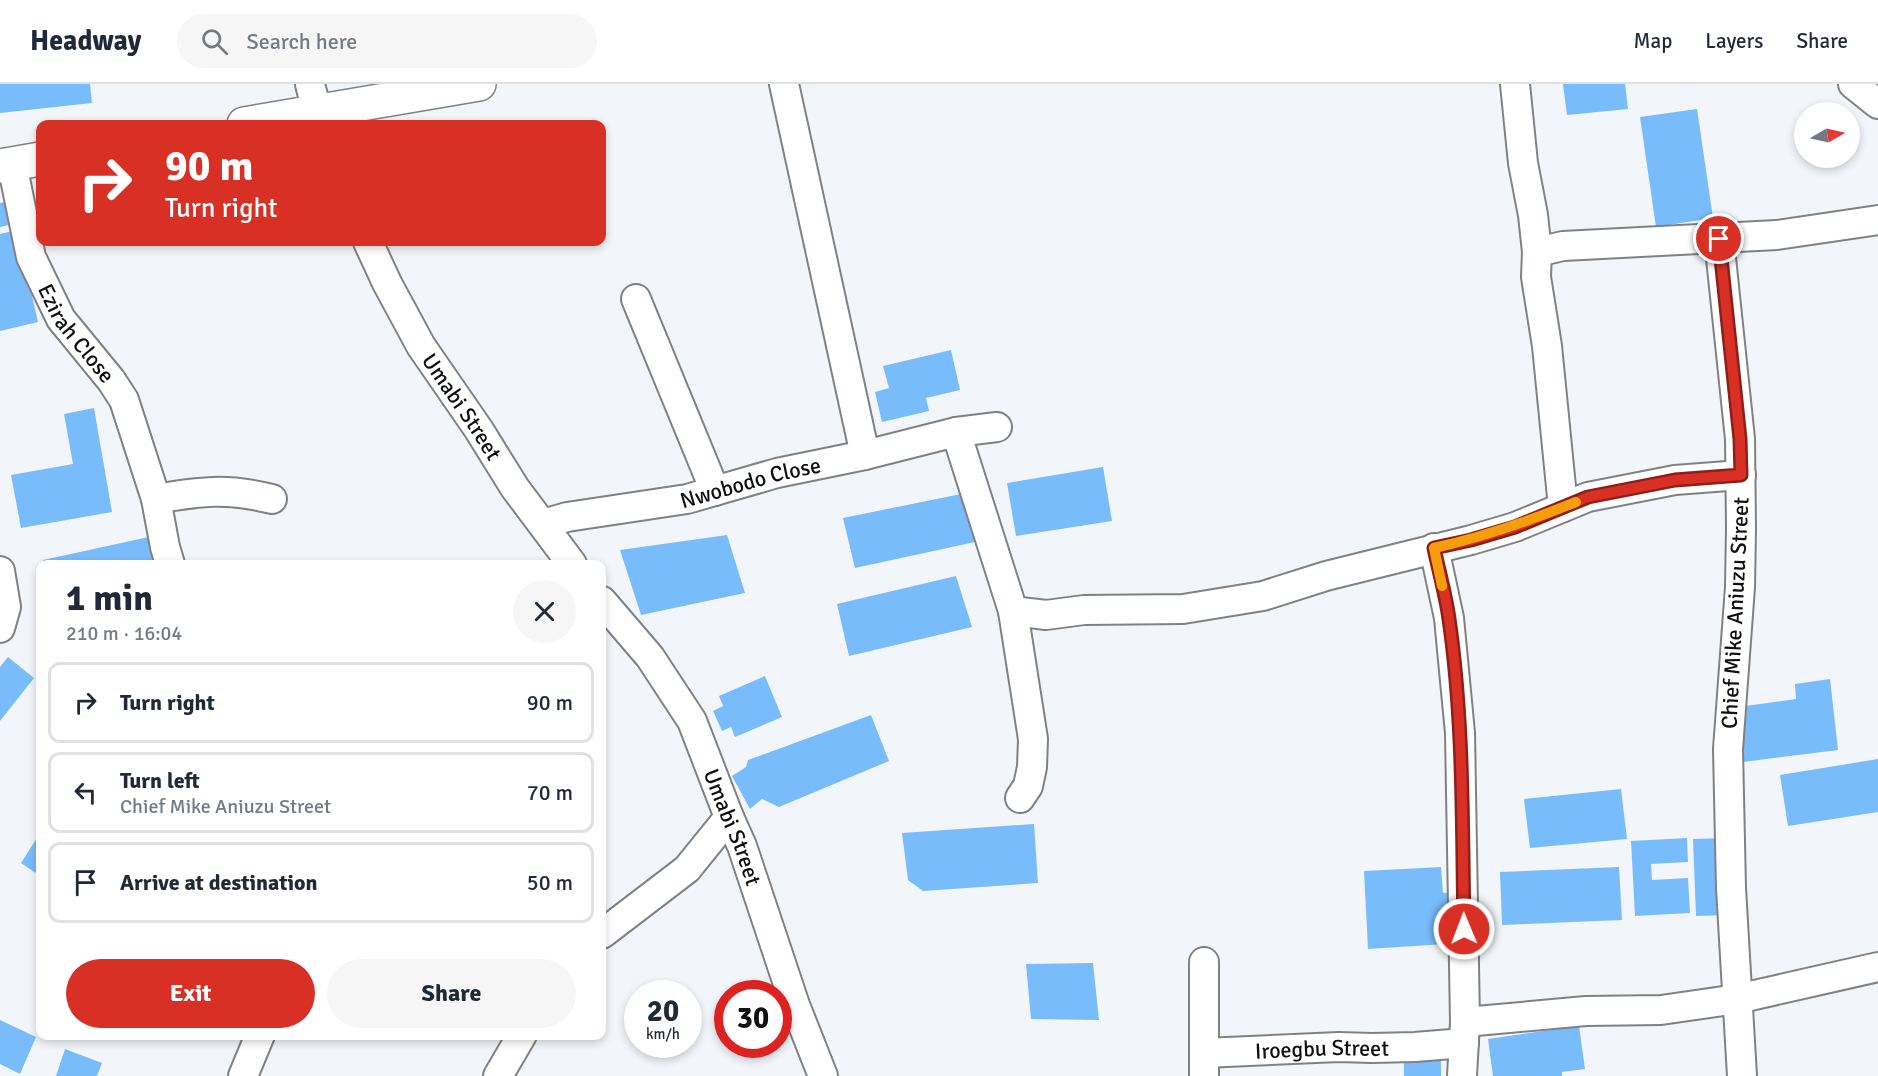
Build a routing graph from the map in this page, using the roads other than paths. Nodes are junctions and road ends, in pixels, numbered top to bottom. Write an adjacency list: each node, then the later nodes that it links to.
1 (479, 84): 6 (main road)
2 (784, 84): 16 (street)
3 (1515, 84): 12 (street)
4 (1853, 84): 5 (street)
5 (1878, 104)
6 (317, 107): 7 (main road)
7 (261, 120)
8 (18, 163): 19 (street, Ezirah Close)
9 (1878, 220): 10 (street)
10 (1719, 239): 12 (street); 17 (street, Chief Mike Aniuzu Street)
11 (370, 246): 22 (street, Umabi Street)
12 (1538, 252): 21 (street)
13 (636, 299): 18 (street)
14 (997, 427): 15 (street, Nwobodo Close)
15 (956, 432): 16 (street, Nwobodo Close); 28 (street)
16 (865, 455): 18 (street, Nwobodo Close)
17 (1741, 475): 21 (street); 35 (street, Chief Mike Aniuzu Street)
18 (715, 491): 22 (street, Nwobodo Close)
19 (156, 499): 20 (street); 24 (street, Ezirah Close)
20 (272, 499)
21 (1563, 507): 23 (street)
22 (543, 524): 25 (street, Umabi Street)
23 (1434, 548): 28 (street); 36 (street)
24 (169, 560)
25 (569, 560)
26 (0, 571): 29 (street)
27 (606, 606): 31 (street, Umabi Street)
28 (1013, 610): 30 (street)
29 (0, 628)
30 (1020, 798)
31 (729, 817): 32 (street); 42 (street, Umabi Street)
32 (606, 931)
33 (1204, 962): 39 (street)
34 (1878, 967): 35 (street, Iroegbu Street)
35 (1737, 999): 36 (street, Iroegbu Street); 44 (street, Chief Mike Aniuzu Street)
36 (1464, 1032): 39 (street, Iroegbu Street); 43 (street)
37 (258, 1040): 40 (street)
38 (519, 1040): 41 (street)
39 (1204, 1064)
40 (243, 1076)
41 (498, 1076)
42 (823, 1076)
43 (1462, 1076)
44 (1742, 1076)

